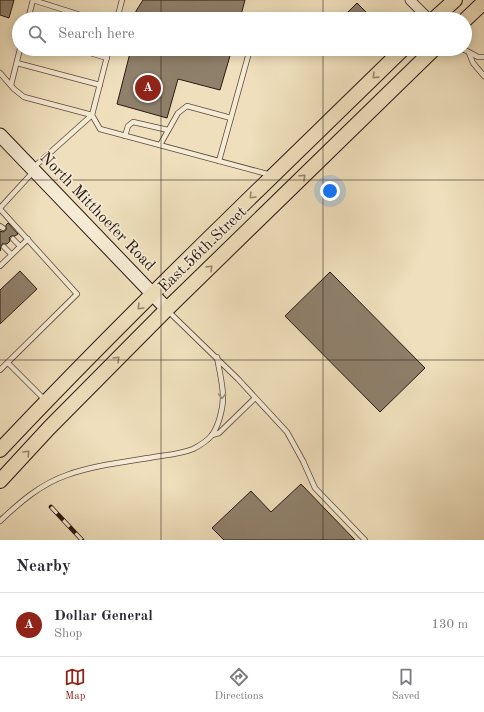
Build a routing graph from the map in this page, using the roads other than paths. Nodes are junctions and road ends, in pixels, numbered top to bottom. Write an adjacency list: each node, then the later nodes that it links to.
1 (33, 0): 6 (lane); 7 (lane)
2 (122, 0): 8 (lane)
3 (410, 0): 9 (street)
4 (455, 0): 10 (main road)
5 (484, 2): 11 (main road)
6 (30, 12)
7 (71, 12)
8 (119, 12)
9 (421, 12)
10 (442, 12)
11 (472, 13)
12 (472, 54): 19 (lane)
13 (18, 56): 21 (lane)
14 (100, 56): 20 (lane)
15 (248, 56): 27 (lane)
16 (396, 56): 34 (main road, East 56th Street, one-way to 34)
17 (427, 56): 43 (main road, East 56th Street, one-way to 17)
18 (470, 56): 23 (lane)
19 (484, 57)
20 (107, 58): 25 (lane)
21 (17, 63): 24 (lane); 25 (lane)
22 (0, 73): 24 (lane)
23 (484, 76)
24 (11, 85): 26 (lane)
25 (100, 85): 26 (lane)
26 (92, 115): 30 (lane); 33 (lane)
27 (231, 118): 28 (lane); 32 (lane)
28 (168, 130): 30 (lane); 31 (lane)
29 (0, 135): 33 (street, North Mitthoefer Road)
30 (125, 136): 31 (lane)
31 (160, 145): 32 (lane)
32 (219, 161): 34 (lane)
33 (33, 170): 35 (lane); 42 (street, North Mitthoefer Road)
34 (274, 175): 42 (main road, East 56th Street, one-way to 42)
35 (0, 208): 37 (lane)
36 (13, 239): 38 (lane)
37 (28, 239): 38 (lane); 45 (lane)
38 (20, 246): 40 (lane)
39 (4, 247): 40 (lane)
40 (12, 254): 41 (lane)
41 (1, 262)
42 (152, 295): 43 (street, North Mitthoefer Road); 48 (main road, East 56th Street, one-way to 48)
43 (167, 310): 44 (lane, North Mitthoefer Road); 51 (main road, East 56th Street, one-way to 43)
44 (217, 357): 47 (lane, North Mitthoefer Road); 49 (lane, one-way to 49)
45 (8, 363): 46 (lane); 48 (lane)
46 (0, 370)
47 (256, 398): 49 (lane); 53 (lane, North Mitthoefer Road)
48 (46, 401): 50 (main road, East 56th Street)
49 (212, 434): 52 (lane)
50 (0, 450)
51 (0, 481)
52 (0, 521)
53 (365, 540)

